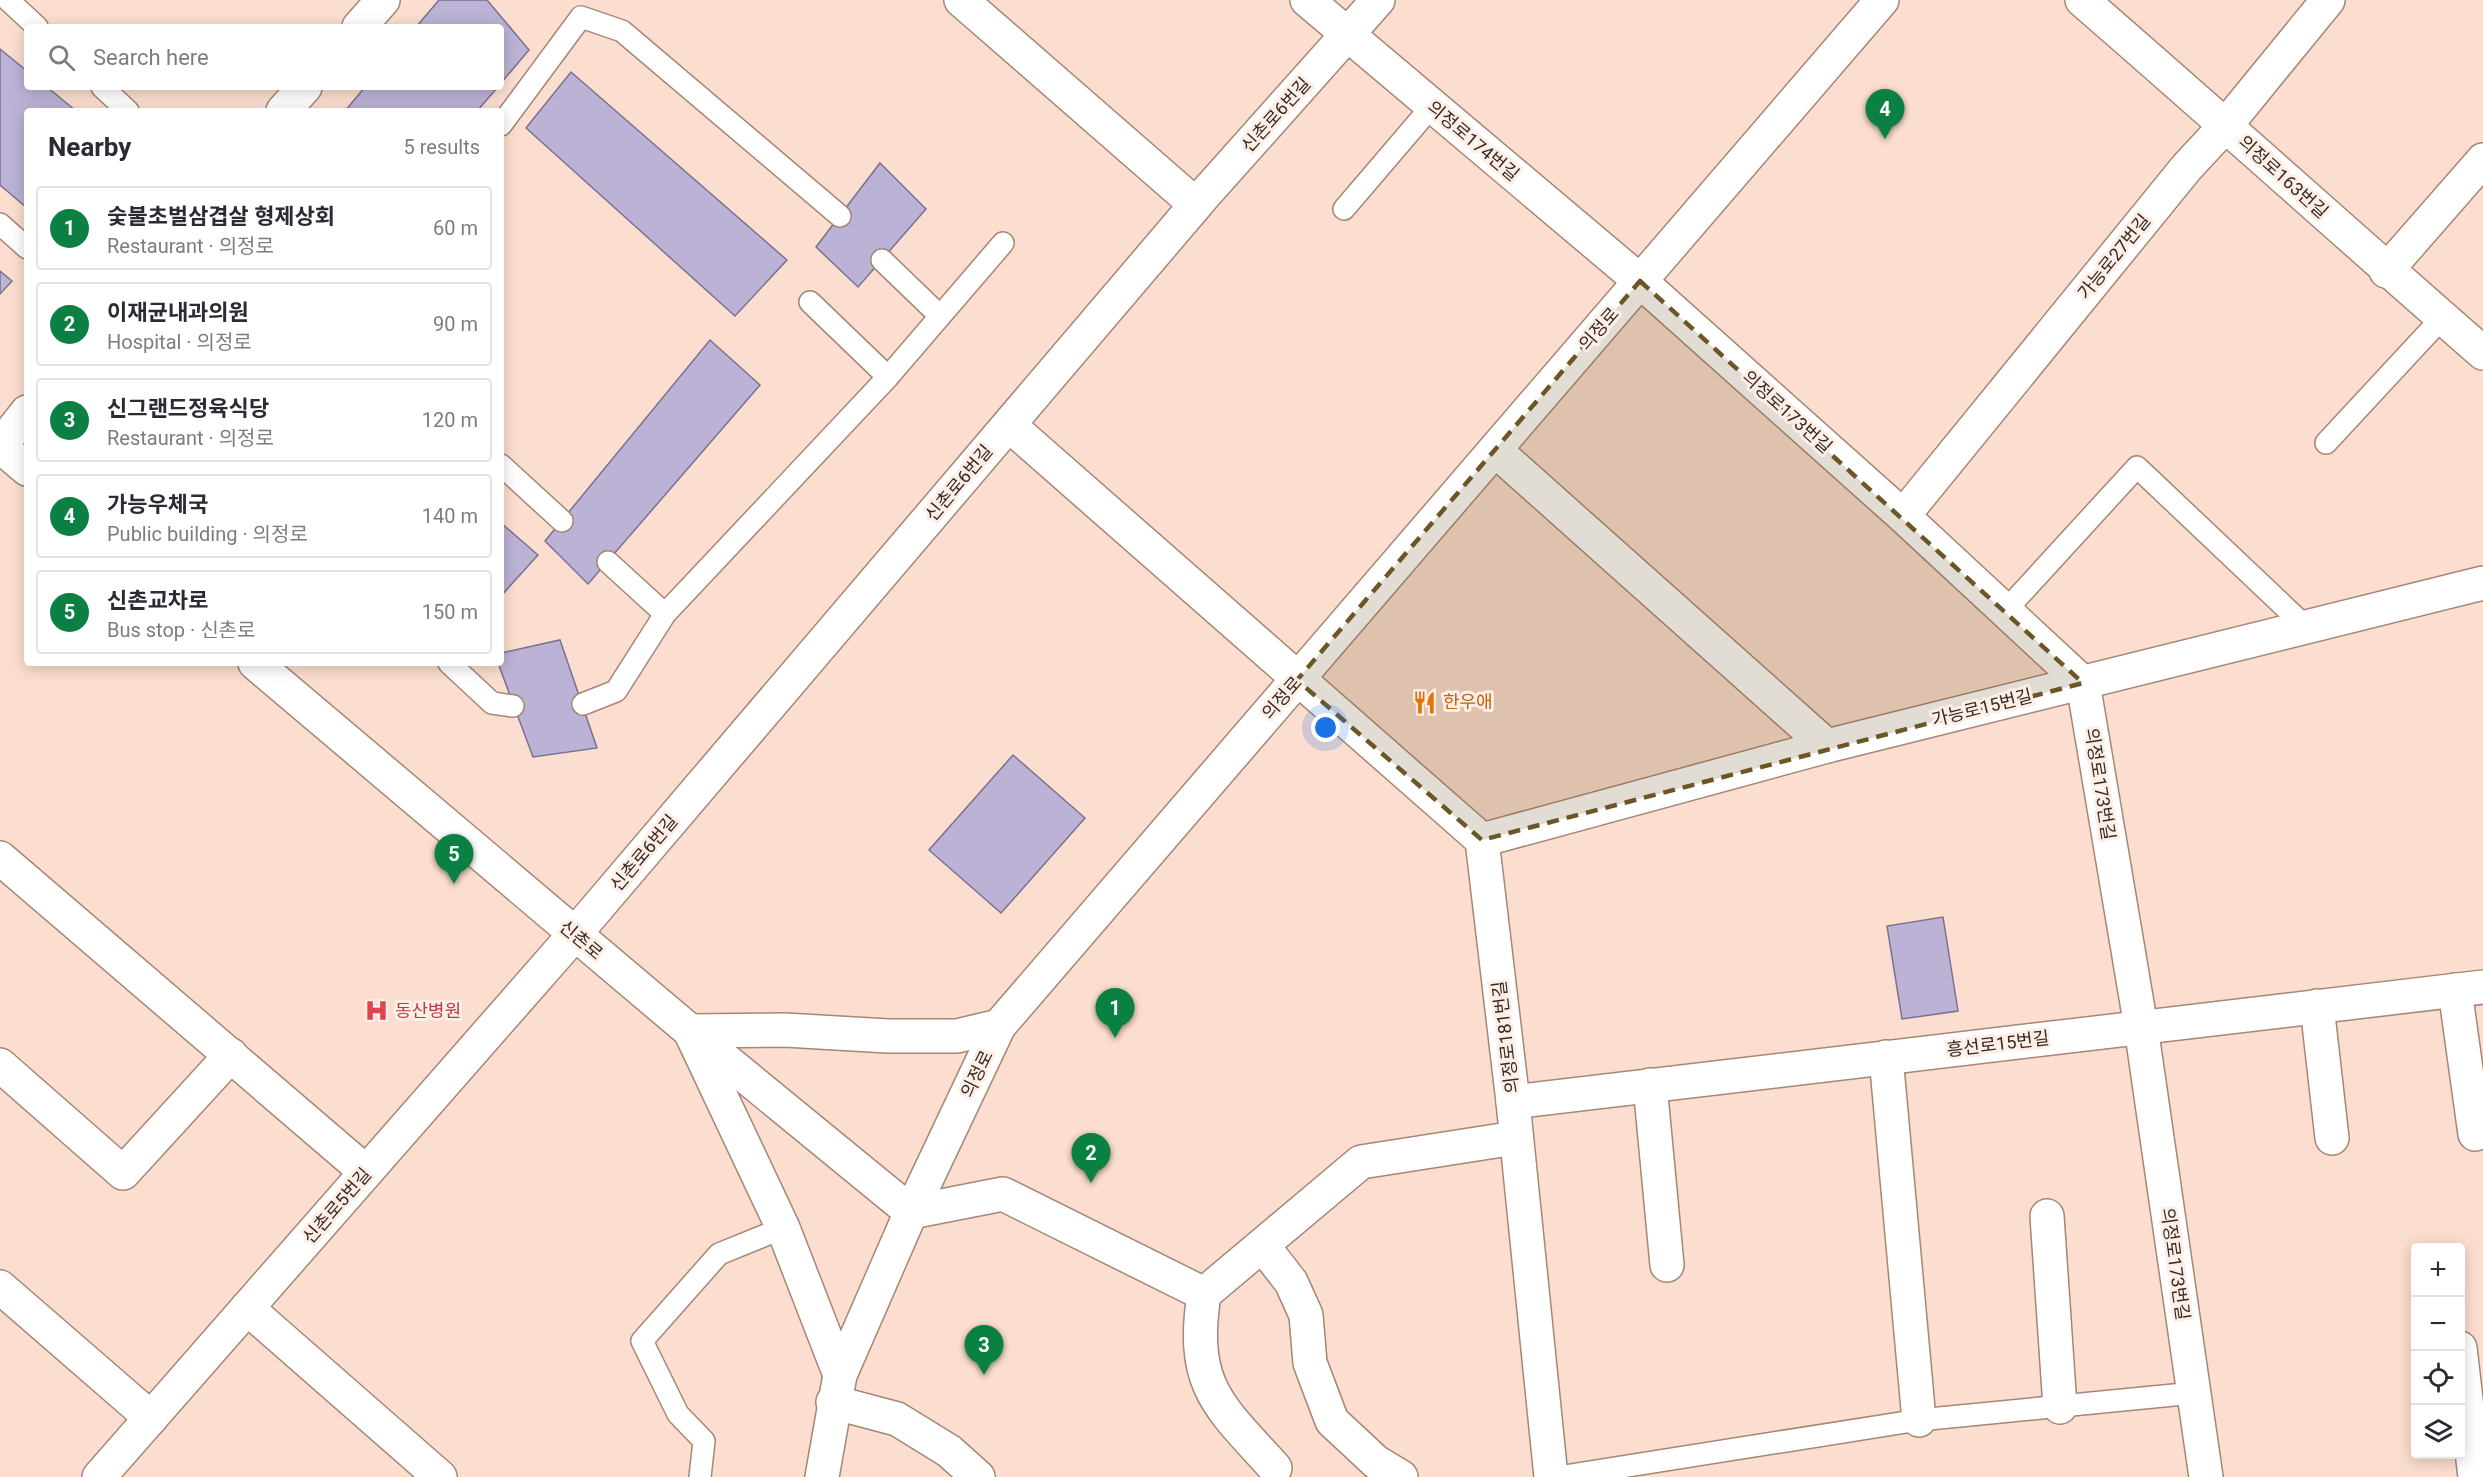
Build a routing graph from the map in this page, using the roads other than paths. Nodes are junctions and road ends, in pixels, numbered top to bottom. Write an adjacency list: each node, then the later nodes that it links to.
1 (8, 0): 9 (lane)
2 (383, 0): 10 (street)
3 (962, 0): 20 (street)
4 (1307, 0): 11 (street, 의정로174번길)
5 (1378, 0): 11 (street, 신촌로6번길)
6 (1882, 0): 28 (street, 의정로)
7 (2082, 0): 18 (street, 의정로163번길)
8 (2328, 0): 18 (street, 가능로27번길)
9 (34, 24)
10 (362, 24)
11 (1347, 35): 14 (street, 의정로174번길); 20 (street, 신촌로6번길)
12 (105, 90): 15 (lane)
13 (302, 90): 16 (street)
14 (1432, 106): 21 (lane); 28 (street, 의정로174번길)
15 (125, 108)
16 (286, 108)
17 (504, 121): 22 (lane)
18 (2226, 125): 27 (street, 의정로163번길); 41 (street, 가능로27번길)
19 (2483, 160): 27 (street)
20 (1195, 204): 35 (street, 신촌로6번길)
21 (1344, 209)
22 (840, 216)
23 (0, 224): 25 (lane)
24 (1003, 243): 30 (lane)
25 (24, 245)
26 (882, 260): 30 (lane)
27 (2386, 271): 31 (street, 의정로163번길)
28 (1640, 281): 38 (street, 의정로); 41 (street, 의정로173번길)
29 (810, 302): 33 (lane)
30 (940, 316): 33 (lane)
31 (2442, 318): 32 (street, 의정로163번길); 36 (lane)
32 (2483, 353)
33 (888, 377): 46 (lane)
34 (24, 416): 37 (street)
35 (1008, 425): 50 (street); 57 (street, 신촌로6번길)
36 (2326, 443)
37 (0, 446): 39 (street)
38 (1495, 450): 50 (street, 의정로); 54 (street)
39 (24, 466)
40 (504, 468): 42 (lane)
41 (1903, 516): 45 (street, 의정로173번길)
42 (562, 521)
43 (608, 562): 46 (lane)
44 (2483, 583): 47 (street, 가능로15번길)
45 (2006, 610): 47 (lane); 51 (street, 의정로173번길)
46 (665, 614): 52 (lane)
47 (2308, 629): 51 (street, 가능로15번길)
48 (259, 666): 57 (street, 신촌로)
49 (452, 666): 53 (lane)
50 (1297, 680): 55 (street); 60 (street, 의정로)
51 (2083, 683): 54 (street, 가능로15번길); 61 (street, 의정로173번길)
52 (583, 704)
53 (513, 706)
54 (1827, 746): 55 (street, 가능로15번길)
55 (1482, 840): 67 (street, 의정로181번길)
56 (0, 858): 63 (street)
57 (574, 935): 62 (street, 신촌로); 71 (street, 신촌로5번길)
58 (2469, 988): 59 (street, 흥선로15번길); 68 (street)
59 (2318, 1006): 61 (street, 흥선로15번길); 70 (street)
60 (999, 1026): 62 (street); 72 (street, 의정로)
61 (2141, 1027): 64 (street, 흥선로15번길); 82 (street, 의정로173번길)
62 (690, 1031): 72 (street, 신촌로); 74 (street)
63 (231, 1055): 65 (street); 71 (street)
64 (1886, 1057): 66 (street, 흥선로15번길); 85 (street)
65 (0, 1065)
66 (1650, 1085): 67 (street, 흥선로15번길); 76 (street)
67 (1514, 1102): 69 (street, 의정로181번길)
68 (2475, 1134)
69 (1515, 1138): 75 (street); 93 (street, 의정로181번길)
70 (2332, 1138)
71 (366, 1172): 79 (street, 신촌로5번길)
72 (910, 1212): 78 (street); 81 (street, 의정로)
73 (2047, 1216): 83 (street)
74 (783, 1228): 81 (street); 89 (lane)
75 (1263, 1246): 78 (street); 92 (street)
76 (1667, 1265)
77 (0, 1287): 84 (street)
78 (1204, 1294): 86 (street)
79 (247, 1308): 84 (street, 신촌로5번길); 88 (street)
80 (2460, 1351): 96 (street)
81 (837, 1388): 90 (street, 의정로); 91 (street)
82 (2194, 1393): 83 (lane); 95 (street, 의정로173번길)
83 (2060, 1407): 85 (lane)
84 (151, 1418): 87 (street, 신촌로5번길)
85 (1919, 1420): 94 (lane)
86 (1275, 1468)
87 (99, 1477)
88 (440, 1477)
89 (700, 1477)
90 (822, 1477)
91 (978, 1477)
92 (1401, 1477)
93 (1551, 1477)
94 (1558, 1477)
95 (2206, 1477)
96 (2475, 1477)

